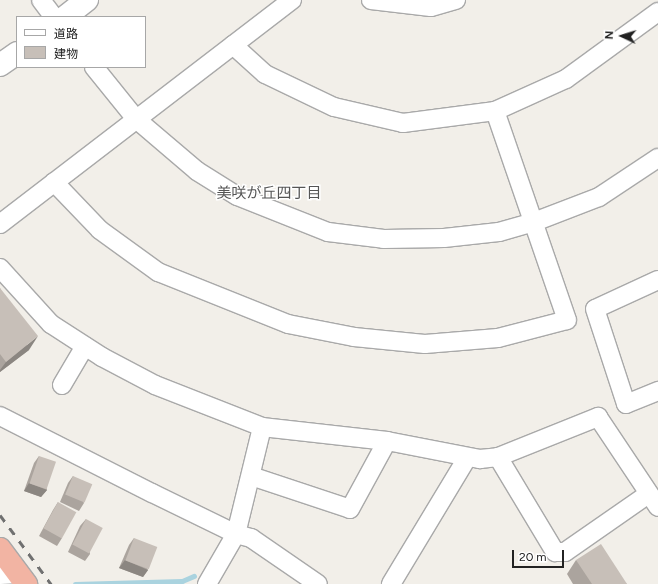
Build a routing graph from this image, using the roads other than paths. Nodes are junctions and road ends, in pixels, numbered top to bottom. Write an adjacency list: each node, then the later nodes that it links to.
1 (41, 0): 7 (street)
2 (87, 0): 8 (street)
3 (292, 0): 9 (street)
4 (370, 0): 5 (street)
5 (456, 0)
6 (658, 12): 13 (street)
7 (53, 16)
8 (66, 16)
9 (233, 45): 13 (street); 14 (street)
10 (16, 54): 11 (street)
11 (0, 65)
12 (95, 68): 14 (street)
13 (494, 111): 17 (street)
14 (136, 119): 16 (street); 17 (street)
15 (658, 158): 17 (street)
16 (54, 182): 17 (street); 18 (street)
17 (534, 222)
18 (0, 224)
19 (0, 268): 21 (street)
20 (658, 280): 23 (street)
21 (85, 346): 22 (street); 25 (street)
22 (62, 384)
23 (658, 391)
24 (0, 416): 31 (street)
25 (262, 427): 26 (street); 29 (street)
26 (387, 441): 28 (street); 29 (street)
27 (498, 457): 28 (street); 30 (street); 30 (street)
28 (466, 458): 36 (street)
29 (252, 476): 31 (street)
30 (653, 501)
31 (236, 534): 34 (street); 35 (street)
32 (0, 549): 33 (highway)
33 (15, 577)
34 (207, 584)
35 (318, 584)
36 (391, 584)

